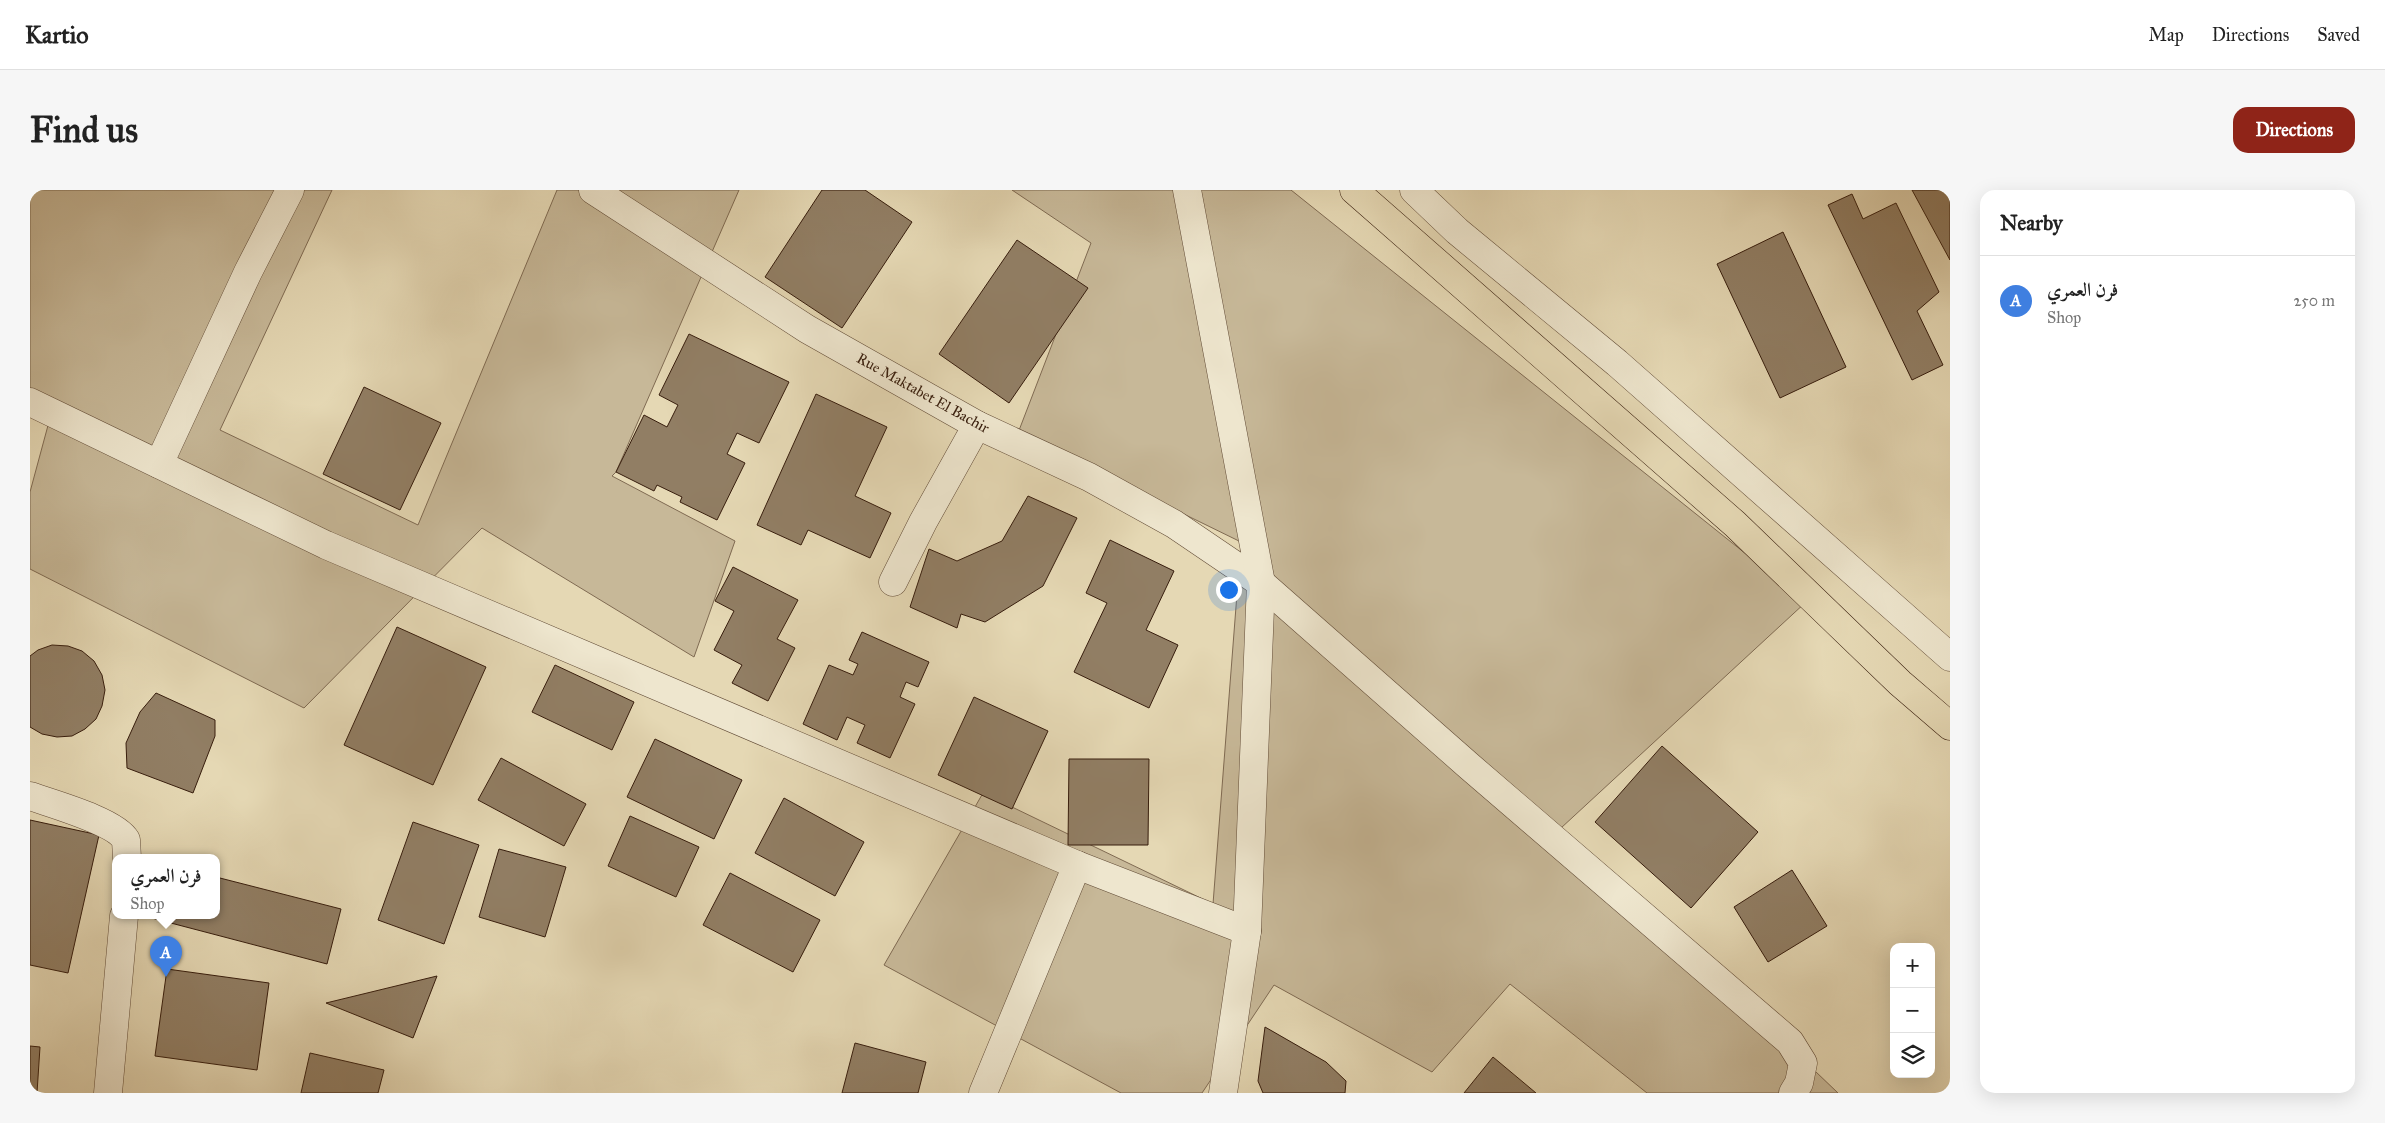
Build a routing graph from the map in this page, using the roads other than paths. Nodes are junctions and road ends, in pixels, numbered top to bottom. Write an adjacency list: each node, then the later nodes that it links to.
1 (290, 190): 8 (street)
2 (593, 190): 7 (street, Rue Maktabet El Bachir)
3 (1188, 190): 10 (street)
4 (1354, 190): 12 (main road)
5 (1414, 190): 11 (street)
6 (30, 402): 8 (street)
7 (977, 425): 9 (street); 10 (street, Rue Maktabet El Bachir)
8 (158, 464): 15 (street)
9 (893, 582)
10 (1261, 583): 17 (street); 21 (street, Rue Maktabet El Bachir)
11 (1950, 657)
12 (1950, 726)
13 (30, 796): 14 (street)
14 (127, 854)
15 (1077, 865): 17 (street); 19 (street)
16 (124, 919): 18 (street)
17 (1247, 931): 20 (street)
18 (108, 1093)
19 (983, 1093)
20 (1223, 1093)
21 (1792, 1093)

